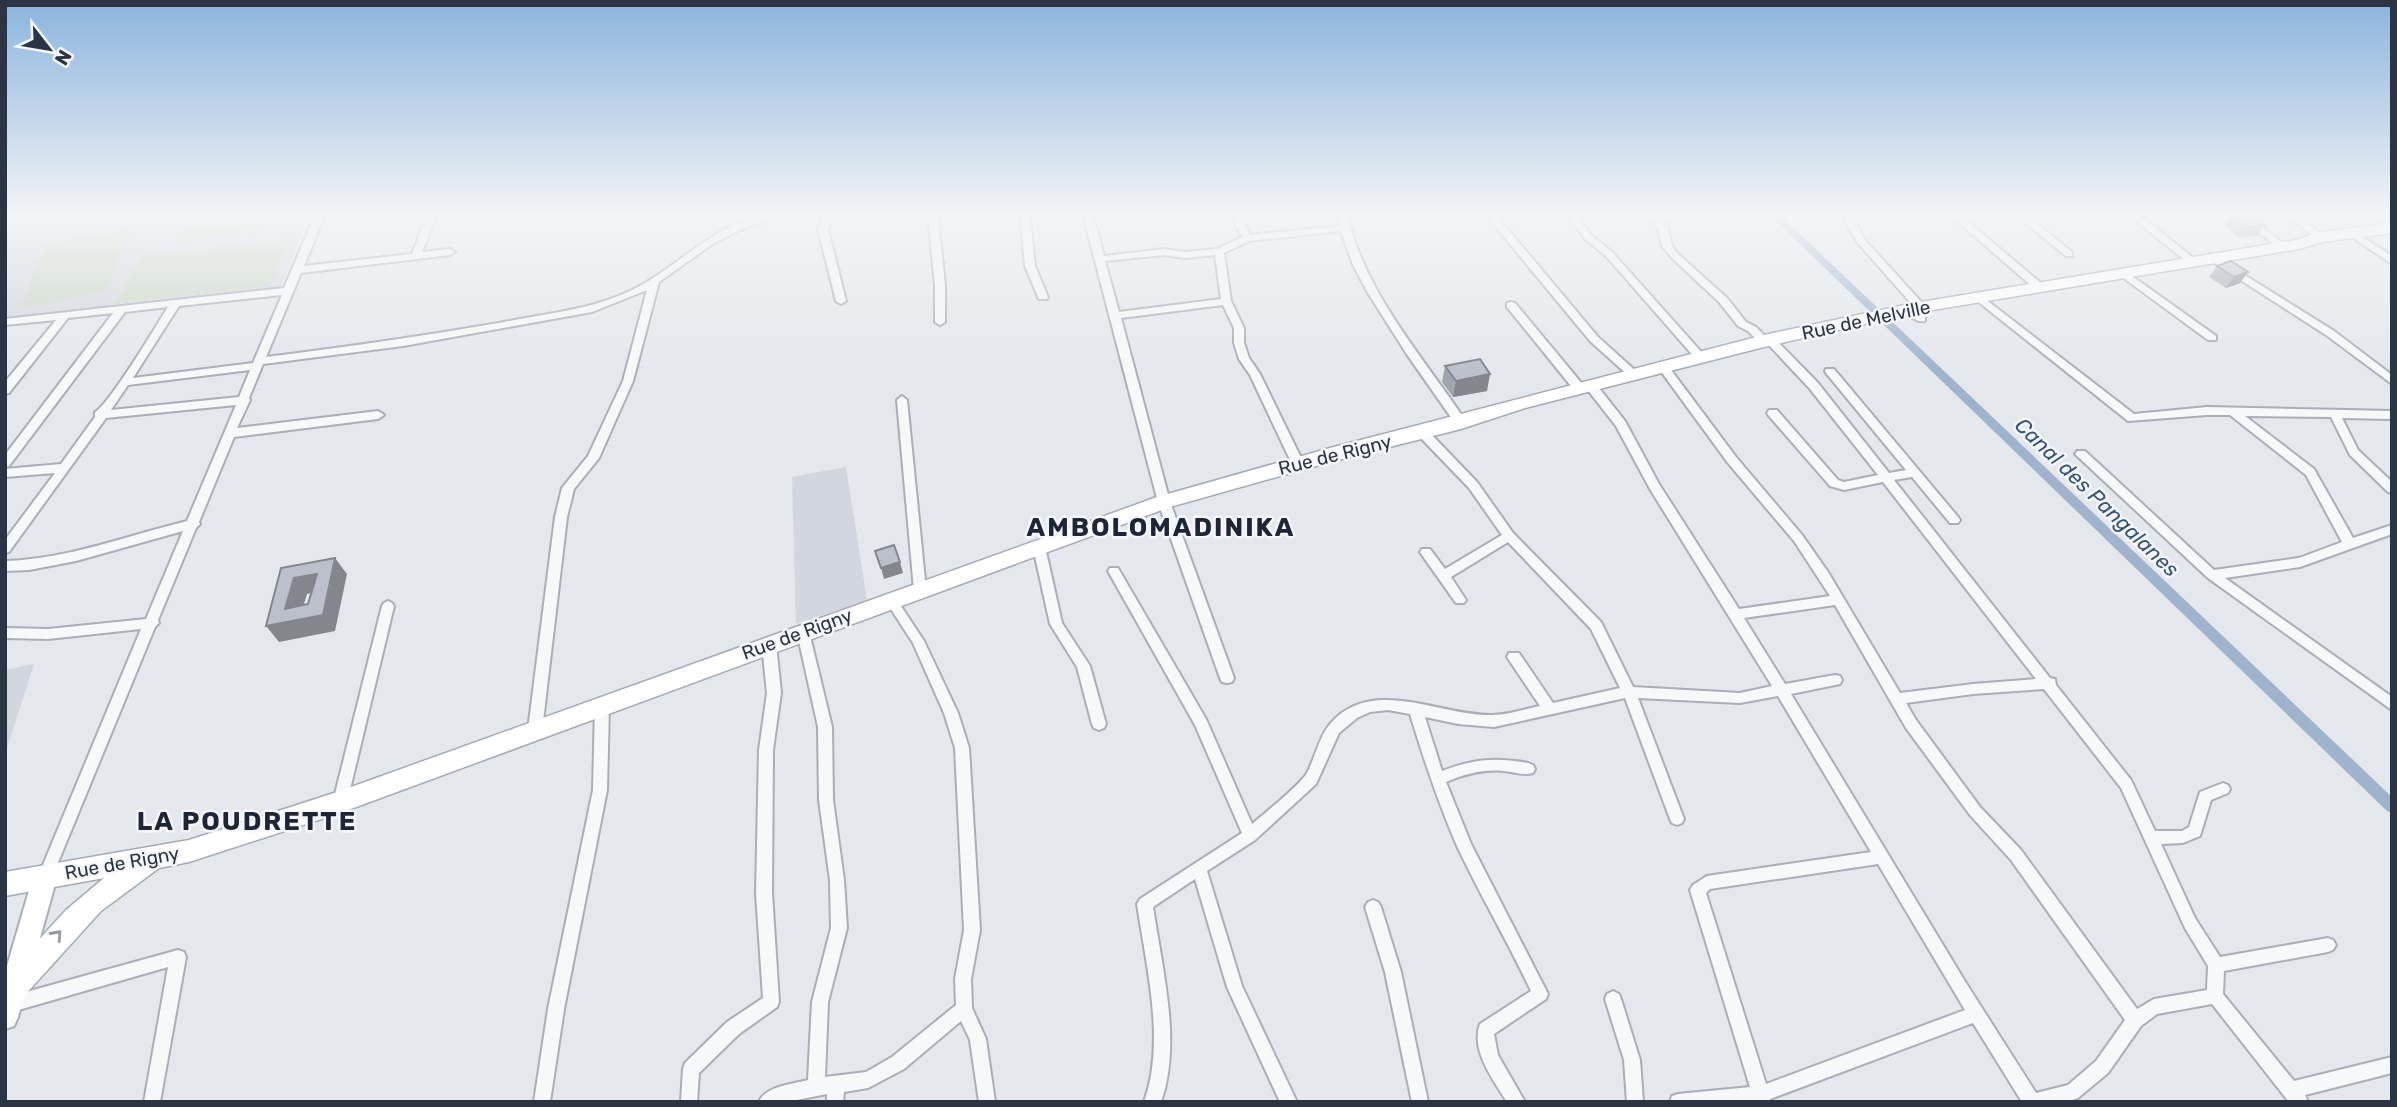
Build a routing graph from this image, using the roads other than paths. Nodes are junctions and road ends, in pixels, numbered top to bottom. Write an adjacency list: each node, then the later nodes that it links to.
1 (299, 267): 17 (street)
2 (326, 267): 17 (street)
3 (674, 267): 19 (street)
4 (832, 267): 24 (street)
5 (938, 267): 33 (street)
6 (1030, 267): 22 (street)
7 (1101, 267): 31 (street)
8 (1221, 267): 25 (street)
9 (1360, 267): 53 (street)
10 (1534, 267): 40 (street)
11 (1620, 267): 36 (street)
12 (1687, 267): 35 (street)
13 (1882, 267): 29 (street)
14 (2015, 267): 20 (street)
15 (2152, 267): 18 (main road, Rue de Melville)
16 (2226, 267): 41 (street)
17 (298, 270): 21 (street)
18 (2122, 272): 20 (main road, Rue de Melville); 34 (street)
19 (654, 281): 37 (street); 99 (street)
20 (2038, 286): 23 (main road, Rue de Melville)
21 (289, 291): 26 (street); 37 (street)
22 (1043, 297)
23 (1980, 298): 29 (main road, Rue de Melville); 47 (street)
24 (841, 302)
25 (1226, 302): 31 (street); 58 (street)
26 (176, 303): 28 (street); 42 (street)
27 (1511, 305): 43 (street)
28 (122, 309): 30 (street); 57 (street)
29 (1917, 312): 35 (main road, Rue de Melville)
30 (65, 315): 32 (street); 44 (street)
31 (1114, 316): 64 (street)
32 (5, 322)
33 (940, 323)
34 (2212, 338)
35 (1767, 340): 36 (main road, Rue de Melville); 62 (street)
36 (1700, 357): 38 (main road, Rue de Melville)
37 (259, 363): 42 (street); 45 (street)
38 (1664, 368): 40 (main road, Rue de Melville); 80 (street)
39 (1830, 371): 60 (street)
40 (1634, 375): 43 (main road, Rue de Melville)
41 (2392, 381)
42 (126, 382): 49 (street)
43 (1585, 387): 53 (main road, Rue de Rigny); 82 (street)
44 (5, 390)
45 (245, 400): 49 (street); 54 (street)
46 (902, 400): 77 (street)
47 (2232, 411): 51 (street); 69 (street)
48 (1773, 413): 62 (street)
49 (99, 415): 59 (street)
50 (379, 415): 54 (street)
51 (2335, 415): 52 (street); 63 (street)
52 (2392, 415)
53 (1461, 423): 55 (main road, Rue de Rigny)
54 (231, 433): 66 (street)
55 (1423, 433): 58 (main road, Rue de Rigny); 68 (street)
56 (2081, 454): 75 (street)
57 (5, 463)
58 (1298, 464): 64 (main road, Rue de Rigny)
59 (65, 468): 61 (street); 71 (street)
60 (1915, 472): 62 (street); 65 (street)
61 (5, 473)
62 (1885, 478): 90 (street)
63 (2392, 489)
64 (1164, 502): 70 (main road, Rue de Rigny); 88 (street)
65 (1954, 520)
66 (194, 524): 73 (street); 83 (street)
67 (2392, 529): 69 (street)
68 (1509, 536): 76 (street); 92 (street)
69 (2349, 542): 75 (street)
70 (1038, 547): 77 (main road, Rue de Rigny); 98 (street)
71 (5, 549)
72 (1426, 552): 76 (street)
73 (5, 566)
74 (1114, 571): 105 (street)
75 (2213, 575): 95 (street)
76 (1443, 576): 79 (street)
77 (920, 590): 78 (main road, Rue de Rigny)
78 (891, 600): 84 (main road, Rue de Rigny); 118 (street)
79 (1460, 600)
80 (1836, 600): 82 (street); 93 (street)
81 (388, 606): 103 (street)
82 (1735, 614): 91 (street)
83 (153, 623): 85 (street); 110 (street)
84 (803, 632): 86 (main road, Rue de Rigny); 123 (street)
85 (5, 633)
86 (769, 645): 94 (main road, Rue de Rigny); 128 (street)
87 (1514, 657): 97 (street)
88 (1227, 678)
89 (1835, 680): 91 (street)
90 (2050, 683): 93 (street); 106 (street)
91 (1782, 689): 92 (street); 108 (street)
92 (1629, 692): 97 (street); 104 (street)
93 (1898, 699): 120 (street)
94 (602, 705): 99 (main road, Rue de Rigny); 127 (street)
95 (2392, 705)
96 (1415, 708): 97 (street); 101 (street); 105 (street)
97 (1550, 710)
98 (1099, 724)
99 (535, 730): 103 (main road, Rue de Rigny)
100 (1528, 769): 101 (street)
101 (1437, 780): 135 (street)
102 (2222, 789): 106 (street)
103 (340, 802): 107 (main road, Rue de Rigny)
104 (1677, 819)
105 (1250, 835): 109 (street)
106 (2150, 838): 114 (street)
107 (160, 856): 110 (main road, Rue de Rigny); 117 (main road, one-way to 107)
108 (1882, 857): 119 (street); 125 (street)
109 (1199, 868): 132 (street); 133 (street)
110 (46, 877): 111 (main road, Rue de Rigny); 117 (main road)
111 (5, 884)
112 (1373, 907): 134 (street)
113 (2328, 945): 114 (street)
114 (2216, 965): 115 (street)
115 (2215, 996): 120 (street); 124 (street)
116 (1613, 999): 136 (street)
117 (9, 1004): 126 (street)
118 (964, 1009): 122 (street); 131 (street)
119 (1976, 1014): 125 (street); 138 (street)
120 (2135, 1020): 138 (street)
121 (2392, 1065): 124 (street)
122 (836, 1083): 123 (street); 130 (street)
123 (817, 1087): 129 (street)
124 (2296, 1096)
125 (1762, 1098): 137 (street)
126 (152, 1102)
127 (542, 1102)
128 (689, 1102)
129 (767, 1102)
130 (835, 1102)
131 (987, 1102)
132 (1152, 1102)
133 (1289, 1102)
134 (1420, 1102)
135 (1517, 1102)
136 (1635, 1102)
137 (1678, 1102)
138 (2032, 1102)

